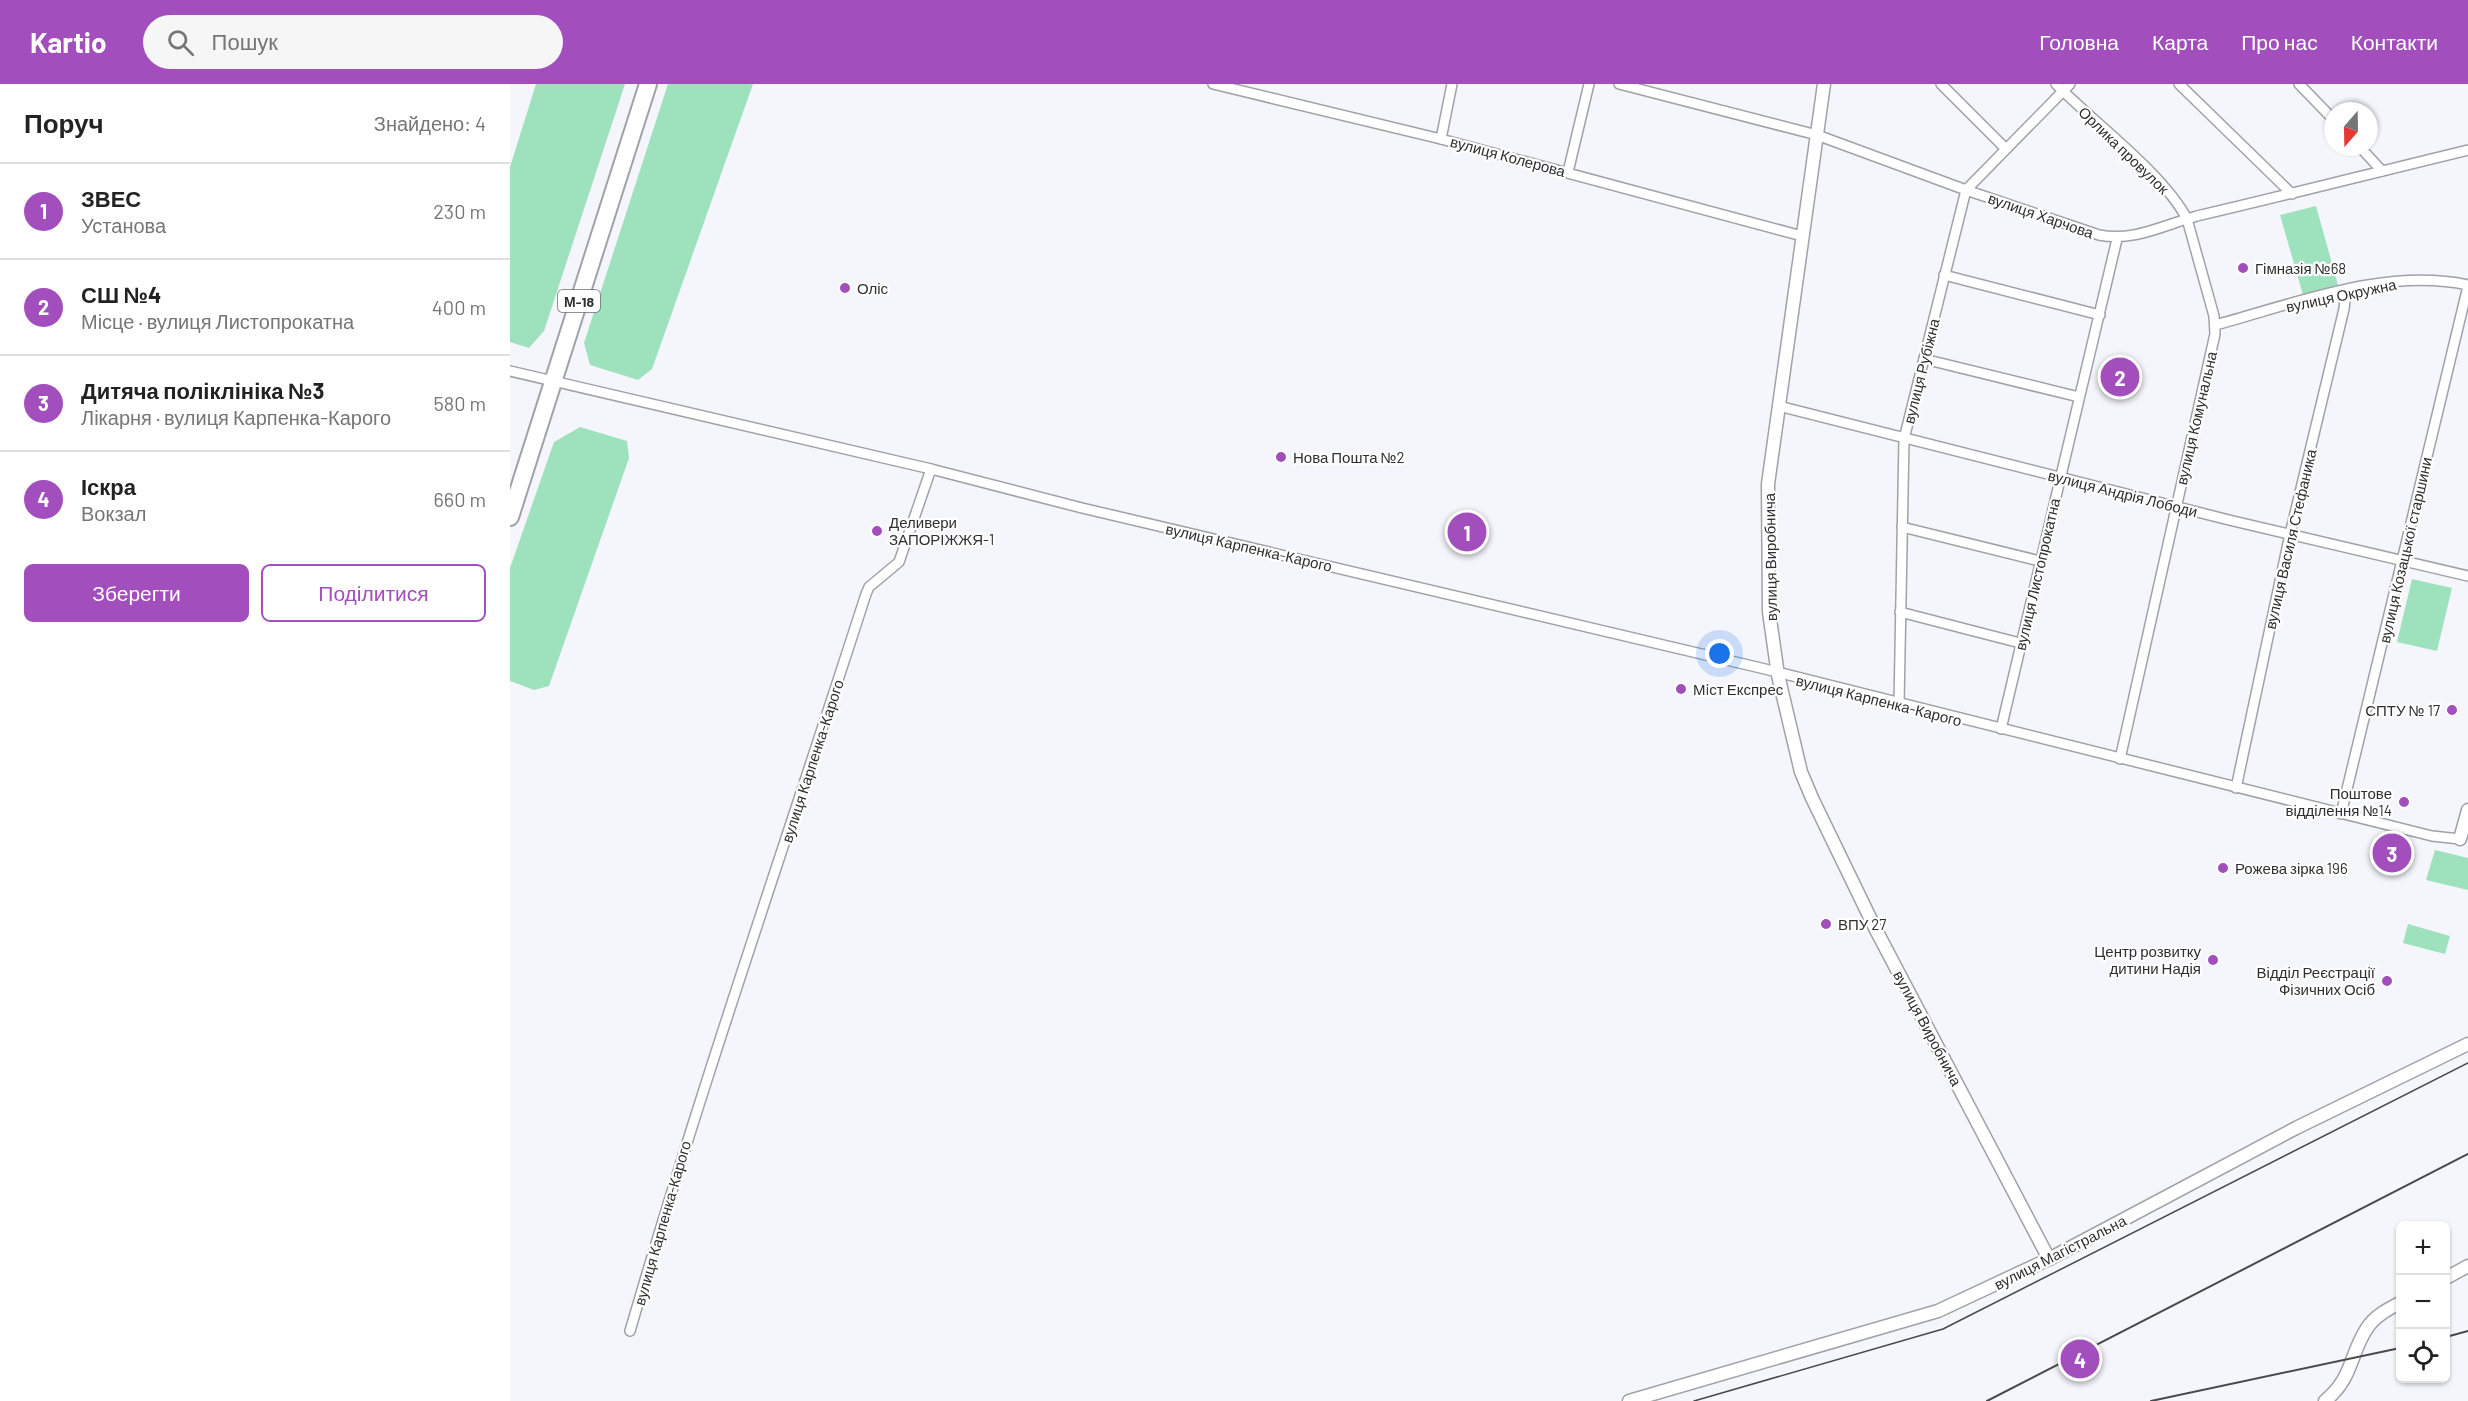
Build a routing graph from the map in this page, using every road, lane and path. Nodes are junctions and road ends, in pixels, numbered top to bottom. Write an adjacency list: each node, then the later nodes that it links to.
1 (648, 84): 32 (highway, М-18)
2 (1213, 84): 14 (street, вулиця Колерова)
3 (1452, 84): 14 (street)
4 (1588, 84): 19 (street)
5 (1619, 84): 13 (street, вулиця Харчова)
6 (1824, 84): 13 (street, вулиця Виробнича)
7 (1941, 84): 15 (street)
8 (2070, 84): 11 (street, вулиця Рубіжна)
9 (2179, 84): 21 (street)
10 (2300, 84): 12 (street)
11 (2060, 88): 15 (street, вулиця Рубіжна); 22 (street, Орлика провулок)
12 (2324, 109)
13 (1817, 135): 20 (street, вулиця Харчова); 23 (street, вулиця Виробнича)
14 (1441, 139): 19 (street, вулиця Колерова)
15 (2006, 149): 20 (street, вулиця Рубіжна)
16 (2468, 150): 18 (street, вулиця Харчова)
17 (2368, 156): 18 (street)
18 (2382, 171): 21 (street, вулиця Харчова)
19 (1568, 172): 23 (street, вулиця Колерова)
20 (1966, 190): 24 (street, вулиця Харчова); 25 (street, вулиця Рубіжна)
21 (2292, 194): 22 (street, вулиця Харчова)
22 (2187, 219): 24 (street, вулиця Харчова); 29 (street, вулиця Комунальна)
23 (1802, 236): 34 (street, вулиця Виробнича)
24 (2117, 238): 28 (street, вулиця Листопрокатна)
25 (1944, 275): 28 (street); 30 (street, вулиця Рубіжна)
26 (2468, 286): 27 (street, вулиця Окружна); 43 (street, вулиця Козацької старшини)
27 (2346, 291): 29 (street, вулиця Окружна); 41 (street, вулиця Василя Стефаника)
28 (2100, 315): 33 (street, вулиця Листопрокатна)
29 (2215, 325): 38 (street, вулиця Комунальна)
30 (1924, 359): 33 (street); 35 (street, вулиця Рубіжна)
31 (510, 371): 32 (street)
32 (553, 382): 36 (street); 39 (highway, М-18)
33 (2079, 397): 37 (street, вулиця Листопрокатна)
34 (1779, 406): 35 (street, вулиця Андрія Лободи); 47 (street, вулиця Виробнича)
35 (1904, 439): 37 (street, вулиця Андрія Лободи); 40 (street, вулиця Рубіжна)
36 (932, 469): 47 (street, вулиця Карпенка-Карого); 60 (street, вулиця Карпенка-Карого)
37 (2060, 478): 38 (street, вулиця Андрія Лободи); 42 (street, вулиця Листопрокатна)
38 (2176, 506): 41 (street, вулиця Андрія Лободи); 50 (street, вулиця Комунальна)
39 (510, 517)
40 (1902, 527): 42 (street); 45 (street, вулиця Рубіжна)
41 (2290, 534): 43 (street, вулиця Андрія Лободи); 51 (street, вулиця Василя Стефаника)
42 (2040, 561): 46 (street, вулиця Листопрокатна)
43 (2403, 561): 44 (street, вулиця Андрія Лободи); 53 (street, вулиця Козацької старшини)
44 (2468, 576)
45 (1900, 612): 46 (street); 48 (street, вулиця Рубіжна)
46 (2020, 643): 49 (street, вулиця Листопрокатна)
47 (1778, 675): 48 (street, вулиця Карпенка-Карого); 56 (street, вулиця Виробнича)
48 (1899, 705): 49 (street, вулиця Карпенка-Карого)
49 (2001, 729): 50 (street, вулиця Карпенка-Карого)
50 (2120, 759): 51 (street, вулиця Карпенка-Карого)
51 (2236, 788): 53 (street, вулиця Карпенка-Карого)
52 (2468, 810): 54 (street)
53 (2342, 814): 54 (street, вулиця Карпенка-Карого)
54 (2465, 840)
55 (2468, 1044): 56 (street, вулиця Магістральна)
56 (2049, 1259): 61 (street, вулиця Магістральна)
57 (2468, 1266): 58 (street)
58 (2450, 1275)
59 (2396, 1304): 62 (street)
60 (630, 1331)
61 (1629, 1401)
62 (2325, 1401)

